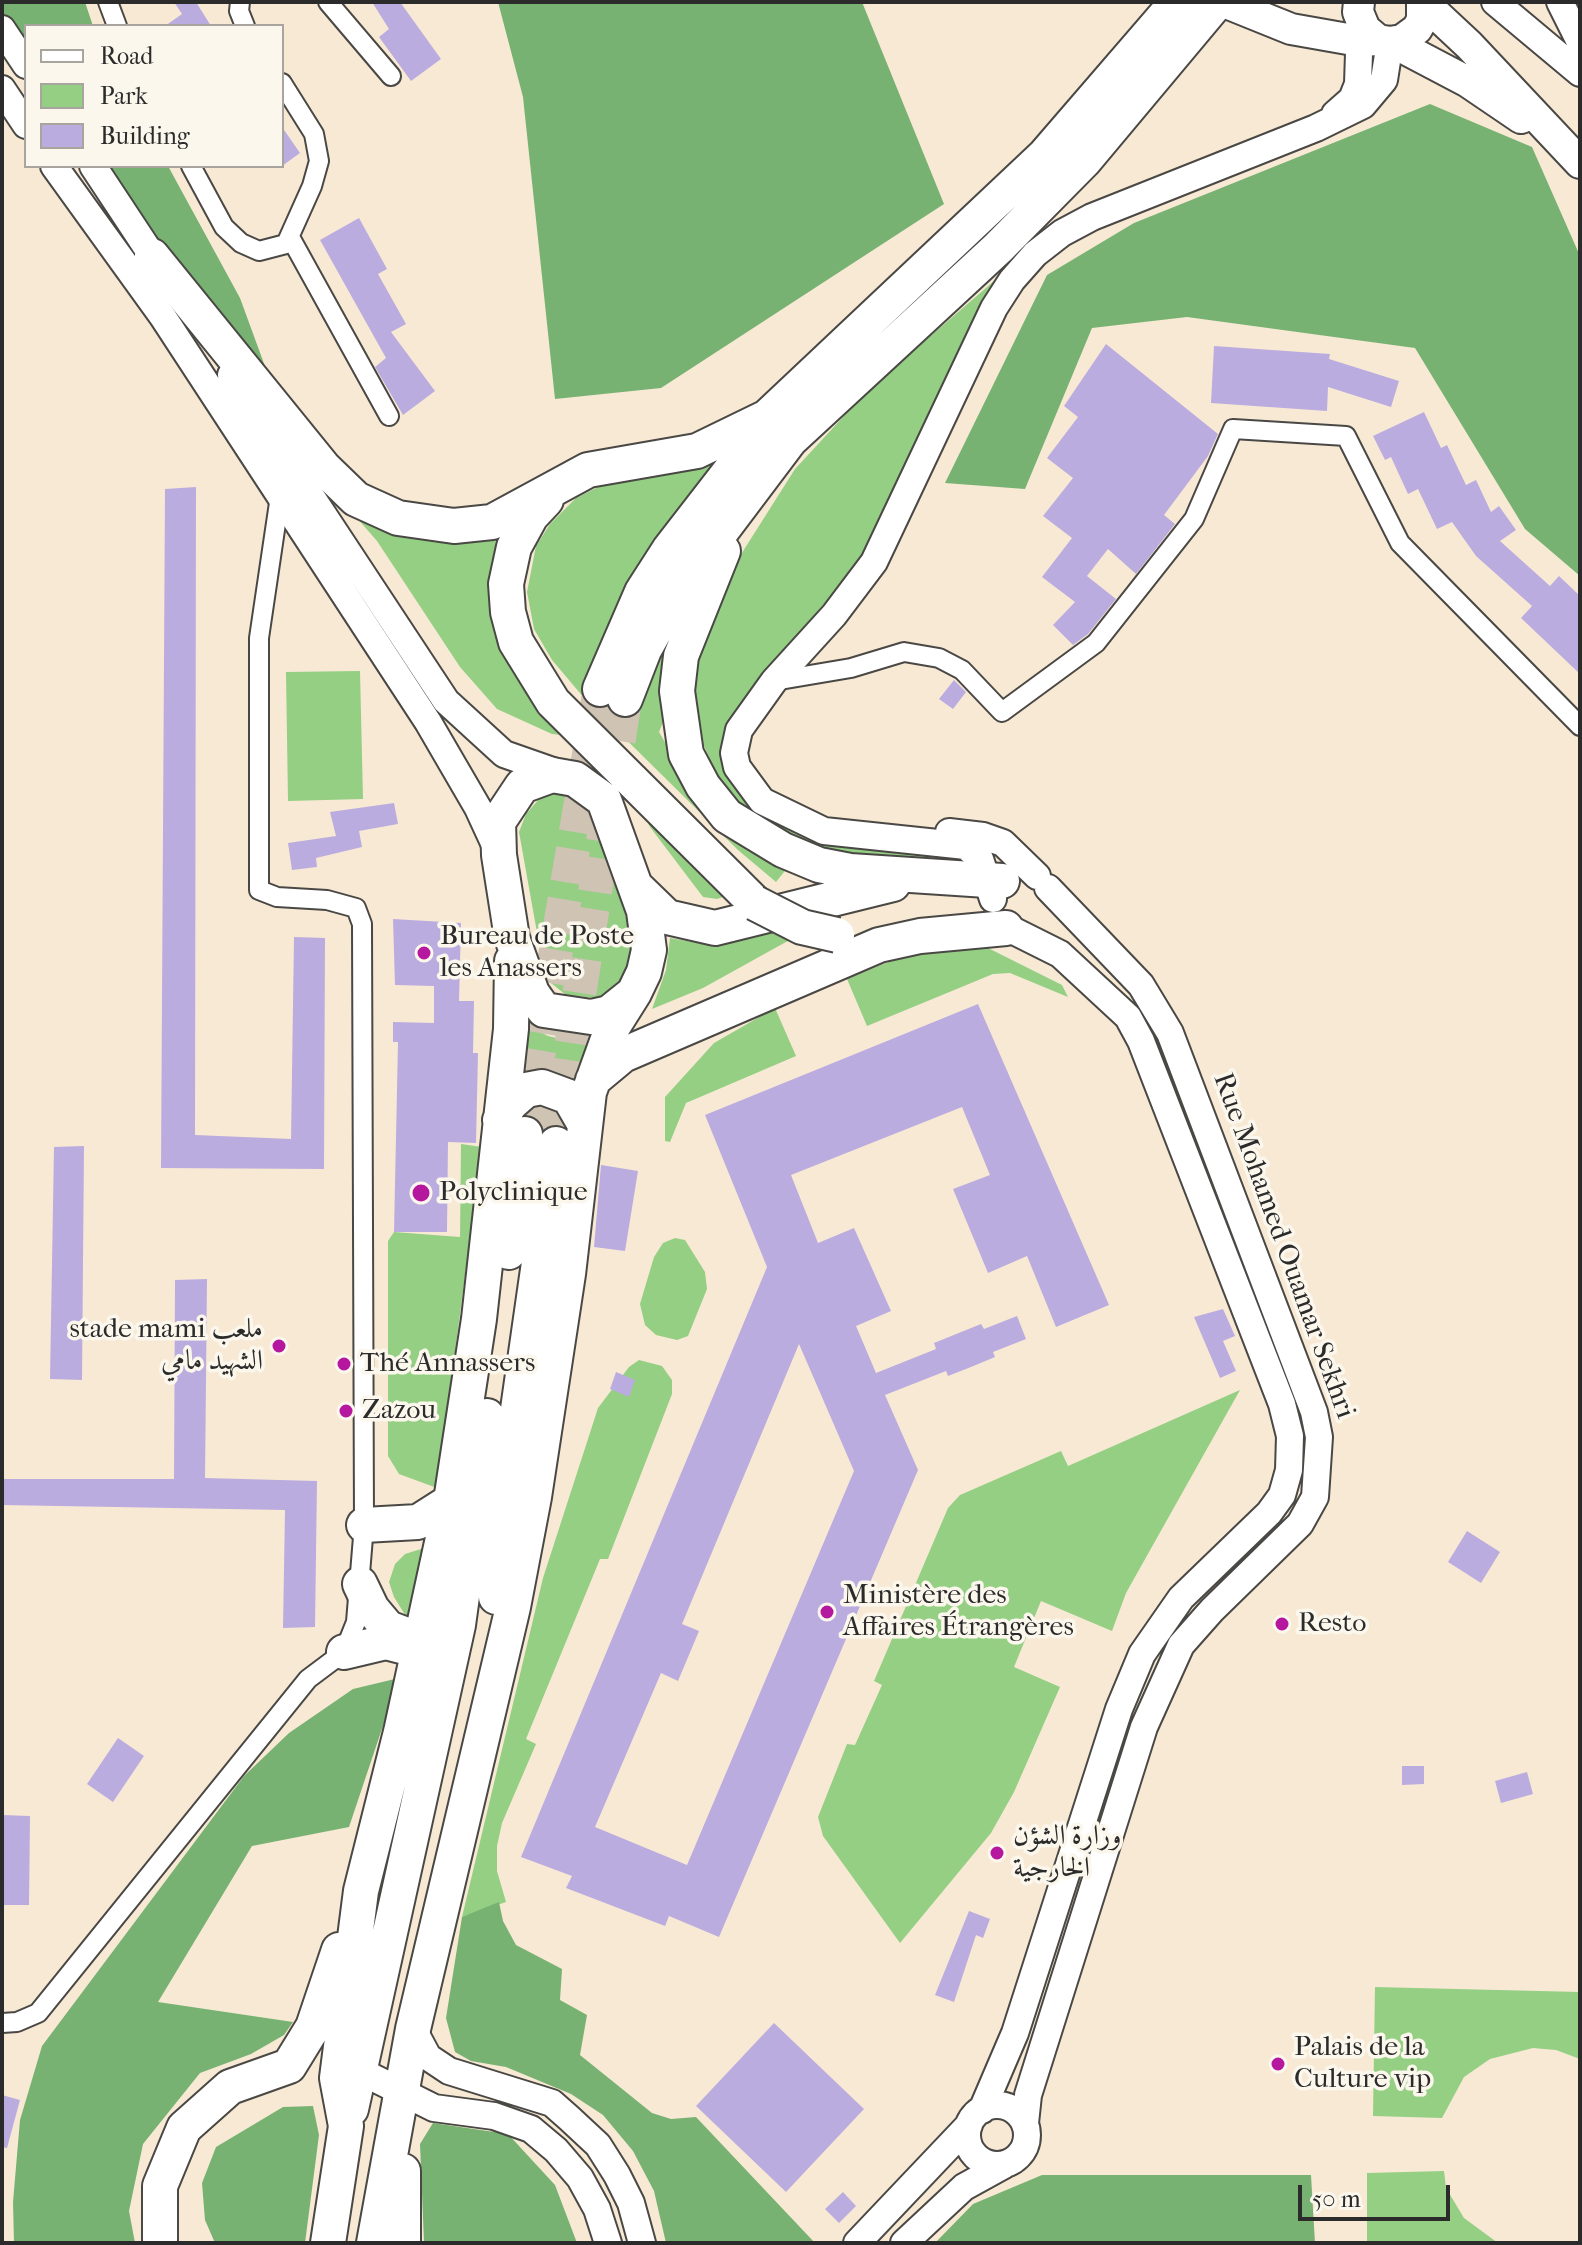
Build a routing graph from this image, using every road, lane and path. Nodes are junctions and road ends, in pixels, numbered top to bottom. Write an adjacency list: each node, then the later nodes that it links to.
1 (108, 2): 10 (street)
2 (240, 2): 11 (street)
3 (328, 2): 17 (street)
4 (1177, 2): 28 (highway)
5 (1217, 2): 31 (highway)
6 (1224, 2): 13 (main road)
7 (1423, 2): 13 (main road); 21 (main road)
8 (1495, 2): 16 (street)
9 (1560, 2): 14 (street)
10 (116, 24)
11 (244, 24)
12 (2, 29): 15 (street)
13 (1373, 32): 21 (main road); 32 (street)
14 (1580, 42)
15 (24, 62)
16 (1580, 73)
17 (391, 76)
18 (284, 86): 25 (street)
19 (2, 89): 20 (street)
20 (24, 122)
21 (1574, 157)
22 (55, 168): 30 (street)
23 (94, 168): 26 (street)
24 (192, 168): 25 (street)
25 (290, 237): 27 (street)
26 (152, 256): 29 (highway); 34 (street)
27 (389, 416)
28 (767, 417): 29 (highway); 31 (highway)
29 (560, 485): 40 (highway, bridge)
30 (280, 496): 36 (street); 48 (street)
31 (744, 502): 37 (highway)
32 (774, 681): 33 (street); 35 (street)
33 (1580, 726)
34 (575, 779): 36 (highway); 39 (highway)
35 (783, 812): 38 (street, Rue Mohamed Ouamar Sekhri); 40 (street)
36 (499, 855): 41 (highway)
37 (932, 877): 39 (highway); 40 (highway)
38 (1043, 882): 40 (street); 40 (street); 60 (street, Rue Mohamed Ouamar Sekhri)
39 (636, 886): 42 (highway)
40 (998, 908): 43 (highway); 59 (street)
41 (512, 938): 42 (highway); 46 (highway)
42 (602, 1023): 43 (highway); 44 (highway)
43 (666, 1035): 44 (highway)
44 (593, 1080): 45 (highway)
45 (584, 1123): 46 (highway); 52 (highway)
46 (527, 1133): 47 (highway); 52 (highway); 53 (highway)
47 (451, 1501): 48 (highway); 50 (highway)
48 (364, 1525): 49 (street)
49 (360, 1584): 50 (highway); 51 (street)
50 (421, 1646): 51 (highway); 54 (highway)
51 (344, 1652): 55 (street)
52 (487, 1717): 56 (highway)
53 (421, 1790): 54 (highway); 57 (highway)
54 (361, 1891): 61 (highway); 63 (highway)
55 (2, 2023)
56 (413, 2029): 58 (highway); 68 (street)
57 (362, 2072): 58 (street); 61 (highway)
58 (402, 2091): 65 (highway); 66 (highway); 67 (street)
59 (975, 2117): 60 (street); 62 (street); 69 (street)
60 (1025, 2123): 62 (street)
61 (346, 2126): 64 (highway)
62 (1004, 2165): 70 (street)
63 (160, 2243)
64 (328, 2243)
65 (374, 2243)
66 (403, 2243)
67 (608, 2243)
68 (642, 2243)
69 (857, 2243)
70 (904, 2243)

